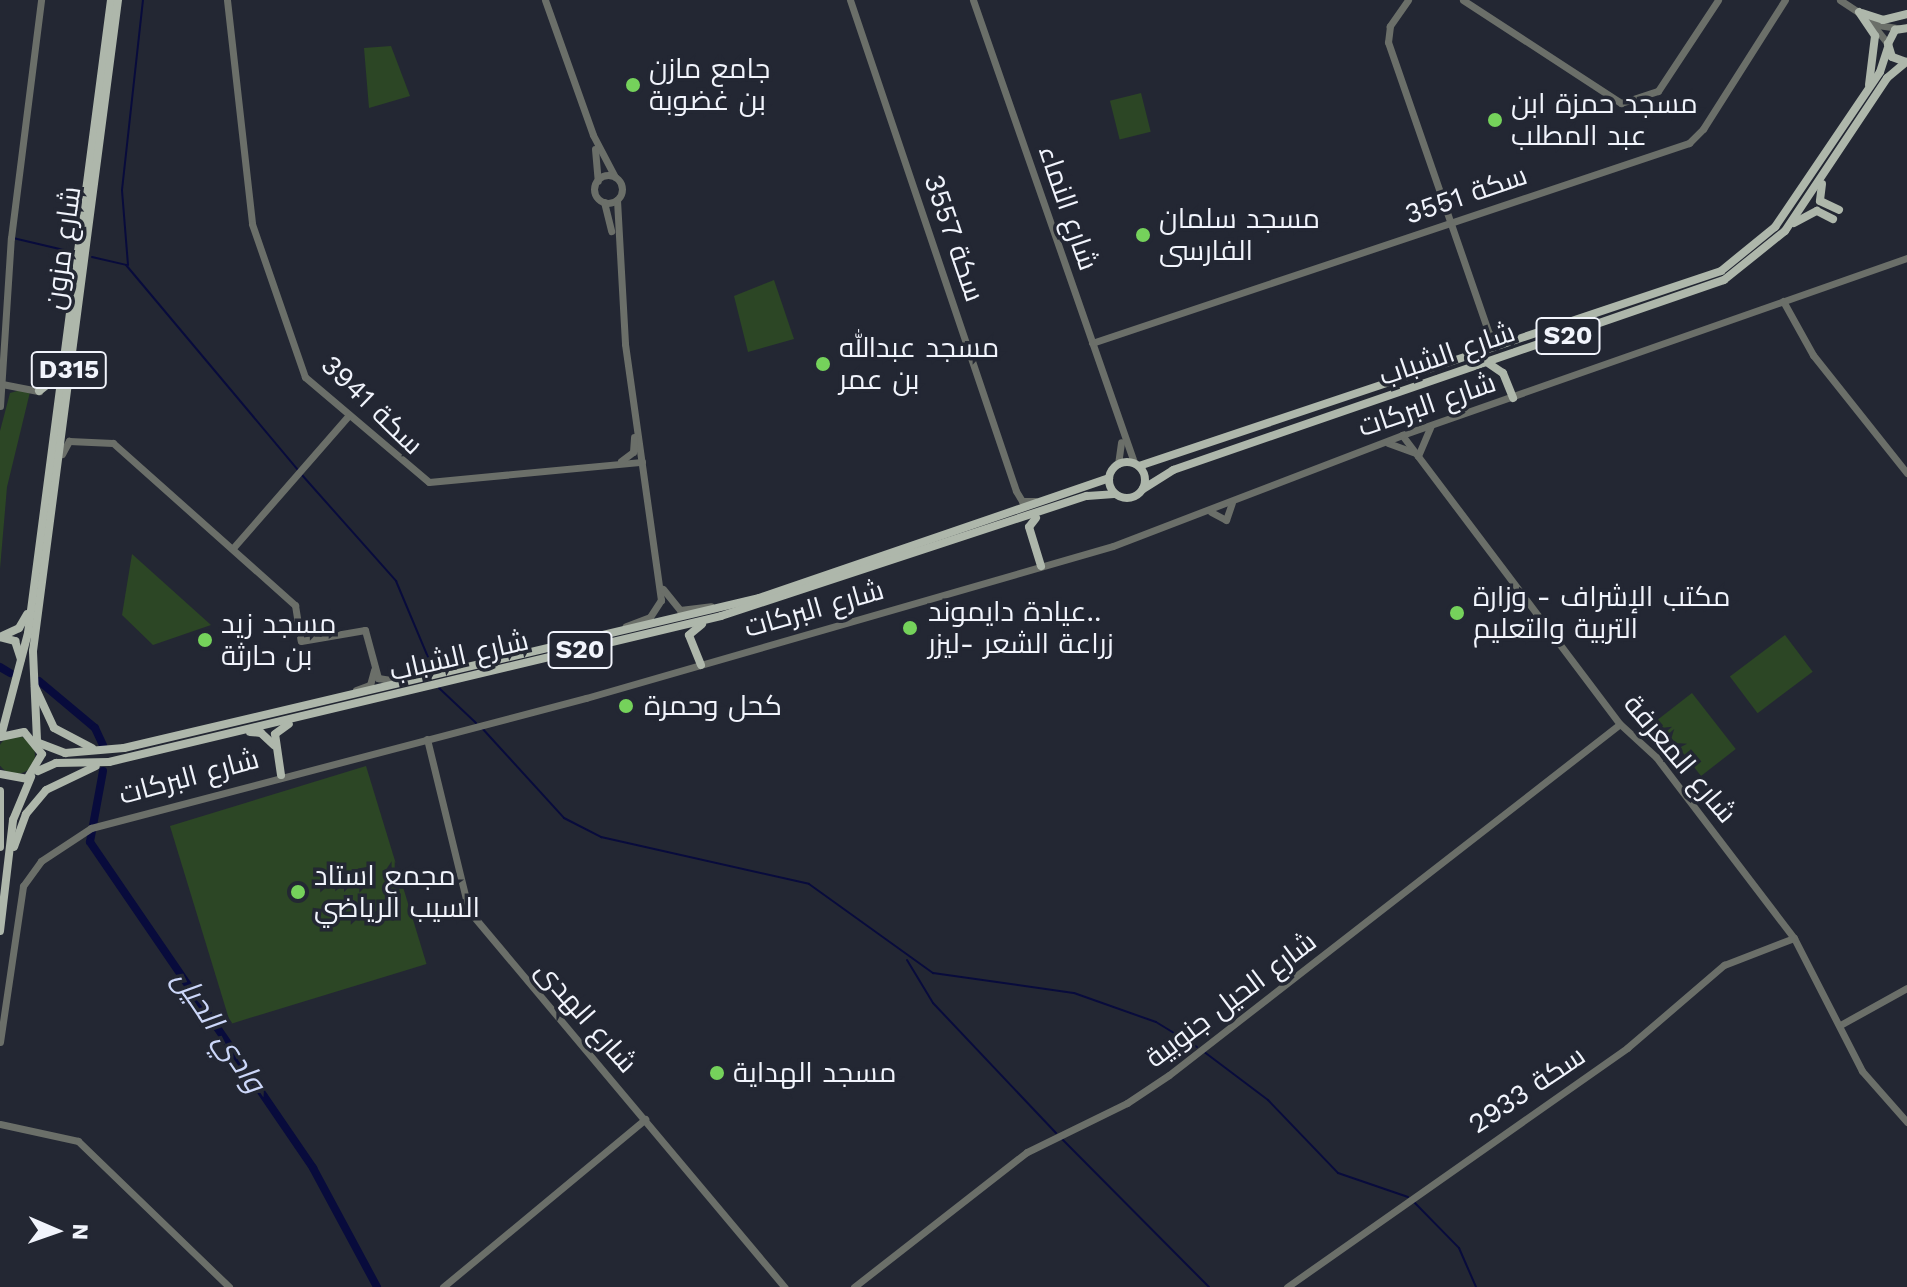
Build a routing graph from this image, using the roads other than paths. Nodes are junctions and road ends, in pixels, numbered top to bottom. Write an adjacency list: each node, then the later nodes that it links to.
1 (41, 0): 40 (street)
2 (111, 0): 32 (main road, شارع مزون / D315)
3 (118, 0): 43 (main road, شارع مزون / D315)
4 (227, 0): 46 (street, سكة 3941)
5 (545, 0): 19 (street)
6 (850, 0): 62 (street, سكة 3557)
7 (973, 0): 35 (street, شارع النماء)
8 (1408, 0): 27 (street)
9 (1463, 0): 10 (street)
10 (1718, 0)
11 (1785, 0): 27 (street, سكة 3551)
12 (1840, 0): 13 (street)
13 (1859, 12): 14 (main road); 15 (street); 16 (street); 18 (main road)
14 (1907, 14)
15 (1904, 27): 16 (main road, S20)
16 (1888, 46): 17 (main road, S20); 18 (main road, شارع الشباب / S20)
17 (1906, 62): 20 (main road, شارع الشباب / S20)
18 (1867, 92): 34 (main road, شارع الشباب / S20)
19 (593, 135): 21 (street); 22 (street)
20 (1841, 148): 25 (main road); 28 (main road, شارع الشباب / S20)
21 (615, 177): 22 (street); 23 (street)
22 (598, 181): 24 (street)
23 (617, 200): 24 (street); 30 (street)
24 (604, 202): 30 (street)
25 (1839, 210)
26 (1833, 219): 28 (main road)
27 (1452, 223): 33 (street); 35 (street, سكة 3551)
28 (1785, 231): 36 (main road, شارع الشباب / S20)
29 (1907, 258): 31 (street, شارع البركات)
30 (617, 265): 45 (street)
31 (1783, 301): 42 (street, شارع البركات); 58 (street)
32 (67, 333): 41 (main road); 48 (main road, شارع مزون / D315)
33 (1489, 333): 34 (street); 37 (street)
34 (1523, 341): 37 (main road, شارع الشباب / S20)
35 (1092, 343): 49 (street, شارع النماء)
36 (1507, 357): 38 (main road, شارع الشباب / S20); 39 (main road)
37 (1466, 360): 57 (main road, شارع الشباب / S20)
38 (1488, 363): 39 (main road); 61 (main road, شارع الشباب / S20)
39 (1503, 373): 42 (main road)
40 (1, 384): 41 (street); 44 (street)
41 (39, 391): 48 (main road)
42 (1513, 398): 47 (street, شارع البركات)
43 (65, 402): 51 (street); 60 (main road, شارع مزون / D315)
44 (0, 406)
45 (634, 407): 54 (street); 55 (street)
46 (348, 416): 55 (street, سكة 3941); 70 (street)
47 (1431, 425): 50 (street, شارع البركات); 53 (street)
48 (55, 426): 73 (main road, شارع مزون / D315)
49 (1119, 432): 56 (street, شارع النماء); 57 (street, شارع النماء)
50 (1402, 435): 52 (street, شارع البركات); 53 (street, شارع المعرفة)
51 (78, 439): 60 (street); 70 (street)
52 (1377, 444): 53 (street); 65 (street, شارع البركات)
53 (1418, 456): 87 (street, شارع المعرفة)
54 (642, 462): 55 (street, سكة 3941); 72 (street)
55 (614, 464)
56 (1118, 464): 57 (main road, S20); 59 (main road)
57 (1137, 465): 61 (main road)
58 (1907, 473)
59 (1109, 478): 63 (main road); 64 (main road, شارع الشباب / S20)
60 (55, 481): 80 (main road, شارع مزون / D315)
61 (1143, 489): 63 (main road, S20)
62 (1016, 491): 64 (street); 67 (street)
63 (1114, 494): 64 (main road, شارع الشباب / S20)
64 (1071, 498): 67 (main road, شارع الشباب / S20); 68 (main road, شارع الشباب / S20); 69 (main road)
65 (1232, 502): 66 (street, شارع البركات); 66 (street)
66 (1208, 512): 71 (street, شارع البركات)
67 (965, 529): 74 (main road, شارع الشباب / S20)
68 (978, 534): 69 (main road); 75 (main road, شارع الشباب / S20)
69 (1033, 539): 71 (main road)
70 (233, 548): 81 (street)
71 (1041, 566): 82 (street, شارع البركات)
72 (658, 571): 74 (street); 77 (street)
73 (33, 590): 78 (main road); 84 (main road, شارع مزون / D315)
74 (728, 603): 77 (main road, شارع الشباب / S20)
75 (721, 616): 76 (main road, شارع الشباب / S20); 79 (main road)
76 (650, 633): 79 (main road); 85 (main road, شارع الشباب / S20)
77 (596, 635): 83 (main road, شارع الشباب / S20)
78 (0, 637): 84 (main road)
79 (693, 645): 82 (main road)
80 (33, 651): 90 (main road, شارع مزون / D315); 93 (main road)
81 (374, 663): 83 (street); 86 (street)
82 (701, 665): 89 (street, شارع البركات)
83 (439, 675): 86 (main road, شارع الشباب / S20)
84 (17, 694): 88 (main road, شارع مزون / D315)
85 (393, 694): 91 (main road); 92 (main road, شارع الشباب / S20)
86 (319, 703): 93 (main road, شارع الشباب / S20)
87 (1620, 724): 102 (street, شارع المعرفة); 112 (street, شارع الحيل جنوبية)
88 (1, 737): 90 (main road, S20)
89 (427, 739): 97 (street, شارع البركات); 106 (street, شارع الهدى)
90 (38, 742): 93 (main road, شارع الشباب / S20); 96 (main road, شارع مزون)
91 (275, 746): 92 (main road); 97 (main road)
92 (166, 748): 94 (main road, شارع الشباب / S20)
93 (104, 751)
94 (109, 762): 96 (main road, شارع الشباب / S20); 100 (main road)
95 (0, 774): 96 (main road, S20)
96 (34, 774): 100 (main road)
97 (281, 775): 105 (street, شارع البركات)
98 (0, 791): 99 (main road)
99 (0, 847)
100 (10, 859): 101 (main road)
101 (0, 931)
102 (1794, 938): 104 (street, شارع المعرفة); 113 (street, سكة 2933)
103 (1907, 988): 104 (street)
104 (1842, 1024): 107 (street, شارع المعرفة)
105 (0, 1042)
106 (645, 1119): 110 (street); 111 (street, شارع الهدى)
107 (1907, 1122)
108 (0, 1124): 109 (street)
109 (229, 1287)
110 (443, 1287)
111 (784, 1287)
112 (854, 1287)
113 (1287, 1287)

